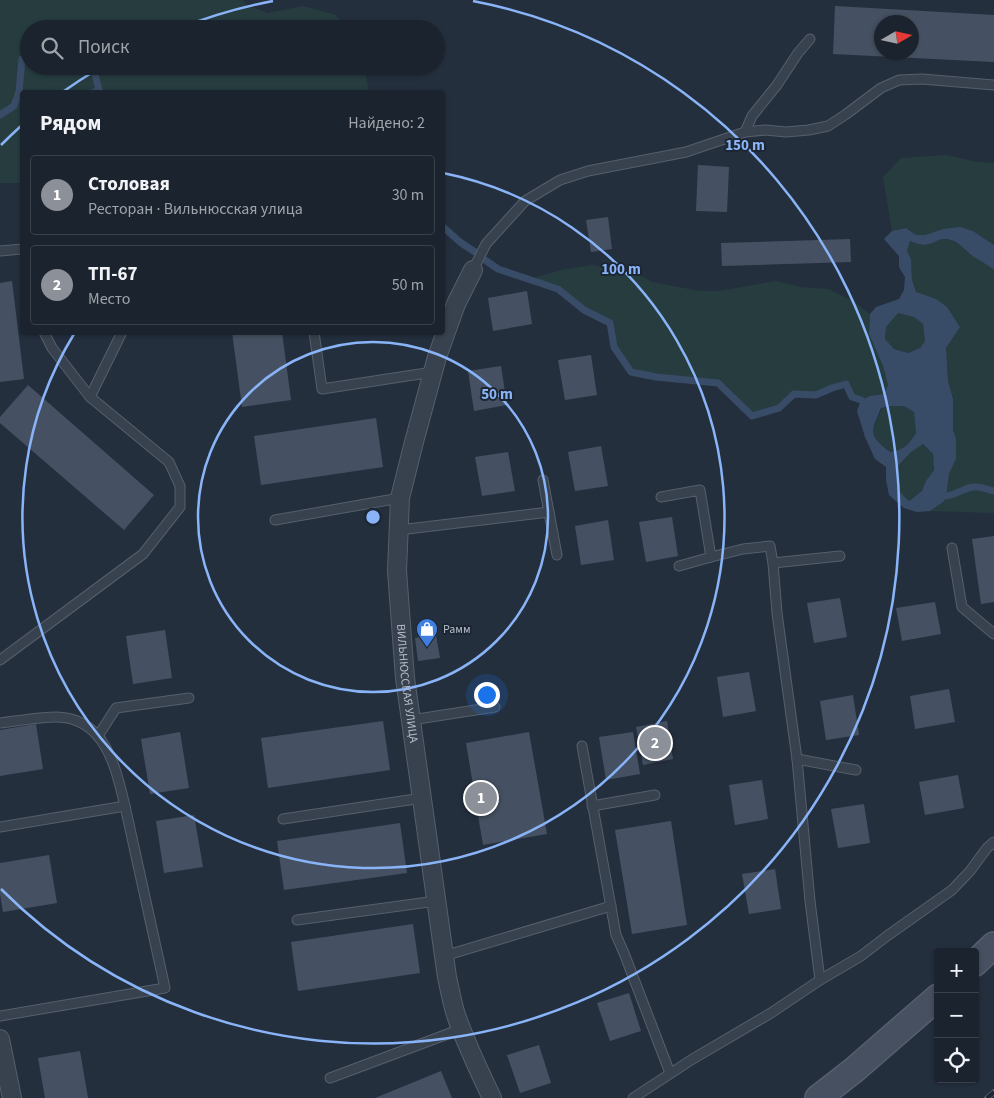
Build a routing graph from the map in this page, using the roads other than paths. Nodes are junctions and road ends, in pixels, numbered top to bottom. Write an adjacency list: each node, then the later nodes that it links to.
1 (810, 39): 3 (lane)
2 (994, 85): 3 (lane)
3 (745, 132): 6 (lane)
4 (20, 249): 5 (lane)
5 (0, 251)
6 (473, 270): 11 (street, ВИЛЬНЮССКАЯ УЛИЦА)
7 (46, 335): 13 (lane)
8 (121, 335): 13 (lane)
9 (314, 335): 12 (lane)
10 (445, 335): 12 (street, ВИЛЬНЮССКАЯ УЛИЦА)
11 (445, 335)
12 (433, 372): 16 (street, ВИЛЬНЮССКАЯ УЛИЦА)
13 (90, 397): 27 (lane)
14 (543, 480): 17 (lane)
15 (661, 497): 23 (lane)
16 (400, 498): 18 (lane); 19 (street, ВИЛЬНЮССКАЯ УЛИЦА)
17 (549, 512): 19 (lane); 21 (lane)
18 (275, 520)
19 (399, 530): 30 (street, ВИЛЬНЮССКАЯ УЛИЦА)
20 (952, 548): 26 (lane)
21 (557, 555)
22 (840, 556): 24 (lane)
23 (711, 557): 24 (lane); 25 (lane)
24 (773, 563): 34 (lane)
25 (679, 566)
26 (994, 634)
27 (0, 660)
28 (189, 698): 32 (lane)
29 (495, 707): 30 (lane)
30 (411, 720): 37 (street, ВИЛЬНЮССКАЯ УЛИЦА)
31 (0, 724): 32 (lane)
32 (98, 736): 38 (lane)
33 (582, 746): 39 (lane)
34 (797, 759): 35 (lane); 50 (lane)
35 (856, 770)
36 (655, 794): 39 (lane)
37 (422, 798): 40 (lane); 44 (street, ВИЛЬНЮССКАЯ УЛИЦА)
38 (125, 806): 41 (lane); 52 (lane)
39 (592, 806): 45 (lane)
40 (283, 819)
41 (0, 827)
42 (994, 833): 43 (lane)
43 (991, 845): 50 (lane)
44 (436, 901): 46 (lane); 48 (street, ВИЛЬНЮССКАЯ УЛИЦА)
45 (611, 906): 48 (lane); 55 (lane)
46 (297, 920)
47 (994, 945): 49 (main road)
48 (444, 956): 53 (street, ВИЛЬНЮССКАЯ УЛИЦА)
49 (979, 960)
50 (820, 980): 55 (lane)
51 (934, 1000): 60 (main road)
52 (0, 1016)
53 (461, 1029): 56 (lane); 58 (street, ВИЛЬНЮССКАЯ УЛИЦА)
54 (0, 1039): 57 (street)
55 (670, 1073): 59 (lane)
56 (330, 1078)
57 (12, 1098)
58 (492, 1098)
59 (633, 1098)
60 (818, 1098)

